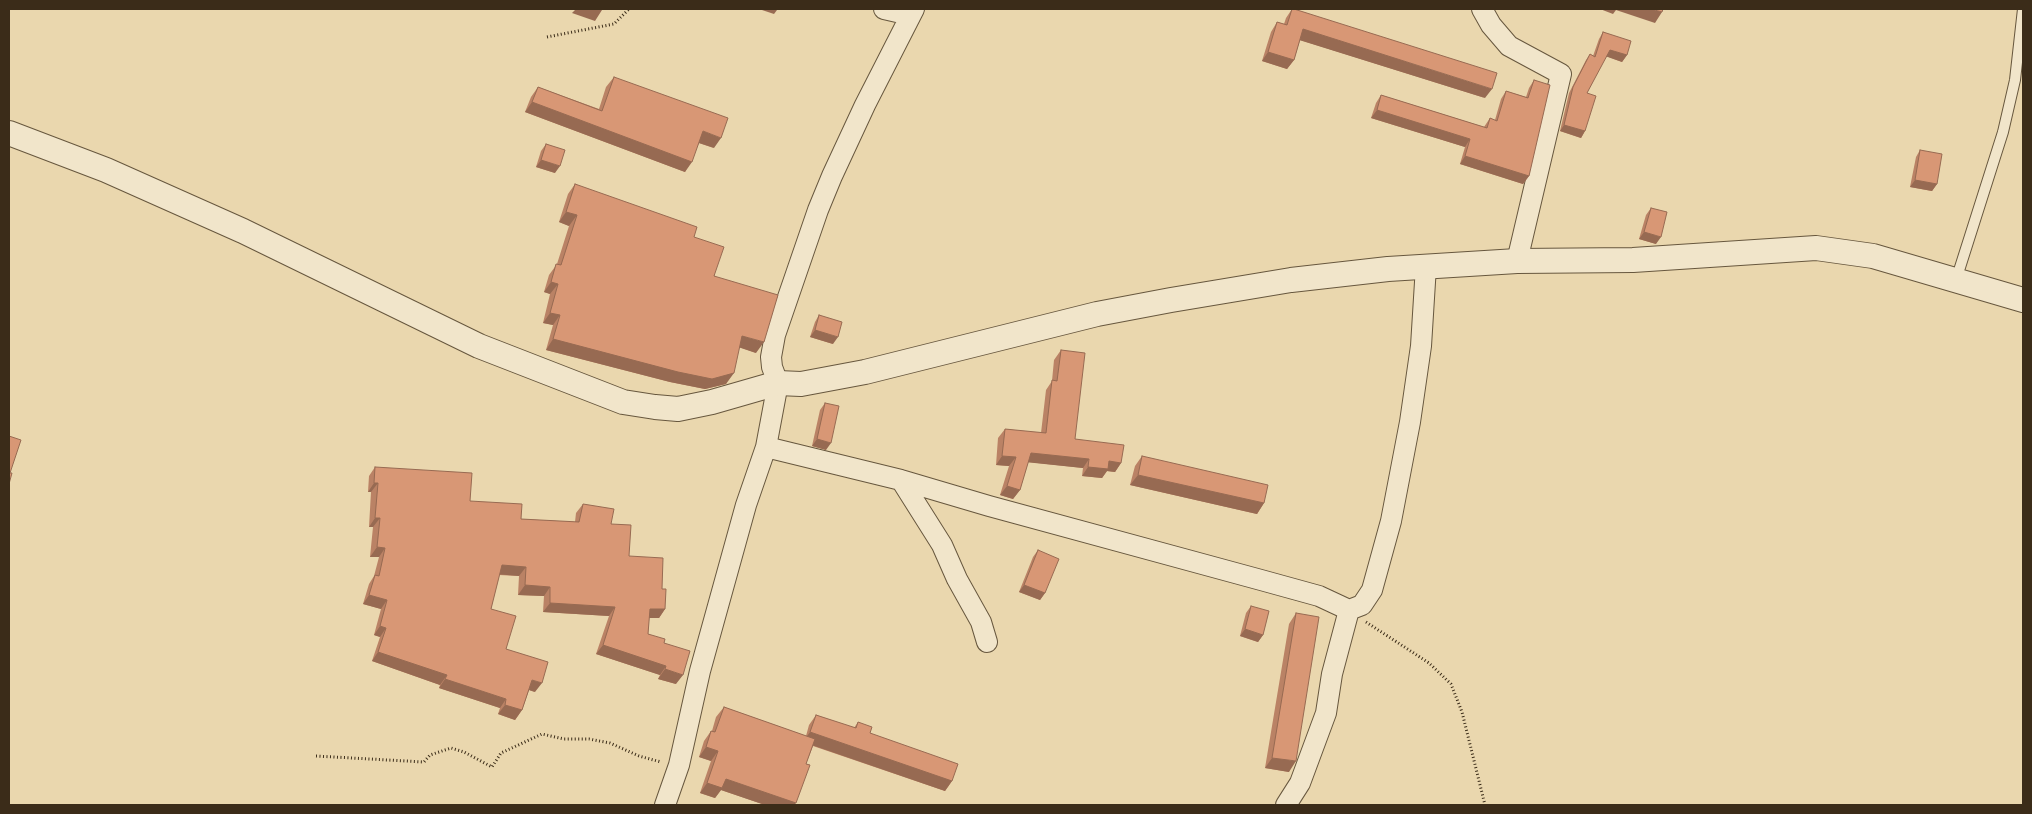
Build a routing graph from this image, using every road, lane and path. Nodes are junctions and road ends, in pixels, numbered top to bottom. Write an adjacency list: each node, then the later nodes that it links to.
1 (629, 9): 6 (path)
2 (884, 9): 5 (street)
3 (1482, 9): 8 (street)
4 (2023, 9): 10 (lane)
5 (912, 12): 12 (street)
6 (547, 38)
7 (9, 133): 12 (street)
8 (1517, 261): 9 (street); 10 (street)
9 (1426, 266): 12 (street); 15 (street)
10 (1956, 280): 11 (street)
11 (2023, 300)
12 (778, 383): 13 (street)
13 (766, 447): 14 (street); 18 (street)
14 (901, 480): 15 (street); 16 (street)
15 (1349, 610): 20 (street); 21 (path)
16 (988, 642)
17 (316, 756): 18 (path)
18 (679, 765): 19 (street)
19 (665, 805)
20 (1286, 805)
21 (1485, 805)

